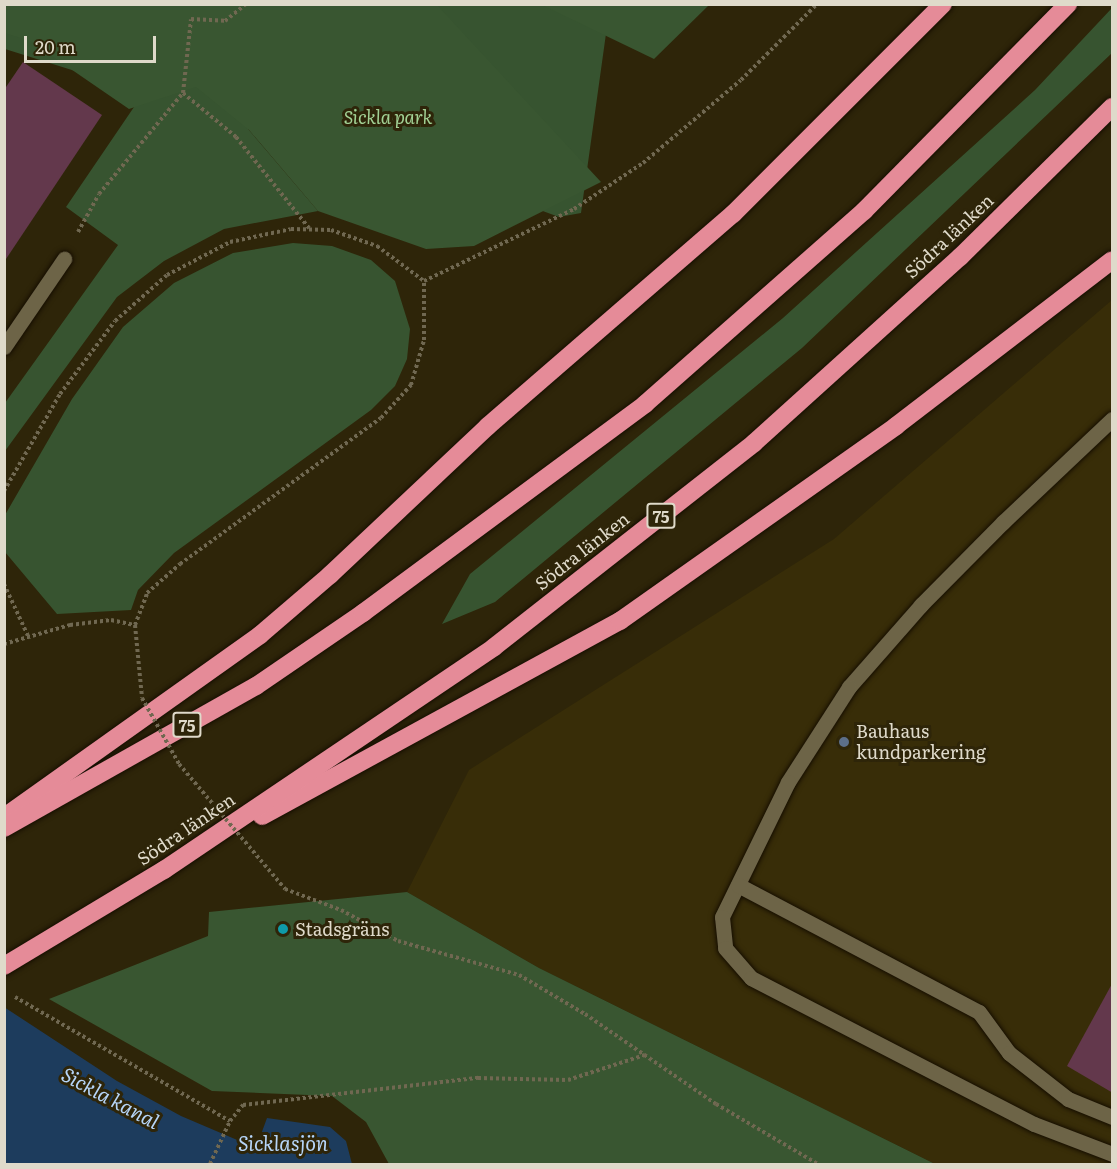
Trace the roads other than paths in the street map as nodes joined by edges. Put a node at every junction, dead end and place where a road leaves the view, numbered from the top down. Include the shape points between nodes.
1 (943, 4) edge
2 (1068, 4) edge
3 (1113, 107) edge
4 (64, 259) road end
5 (1113, 260) edge
6 (4, 347) edge
7 (1113, 419) edge
8 (4, 817) edge
9 (4, 828) edge
10 (164, 870) junction
11 (738, 885) junction
12 (4, 966) edge
13 (1113, 1117) edge
14 (1113, 1154) edge

1 - 8 highway via 734,214 488,426 330,575 260,634
2 - 9 highway, 75 via 864,211 645,404 256,686
3 - 10 highway, Södra länken / 75 via 960,257 754,443 494,647
4 - 6 street
5 - 10 highway via 896,426 620,621
7 - 11 street via 1003,522 849,687 788,782
10 - 12 highway, Södra länken / 75
11 - 13 street via 979,1012 1009,1053 1068,1099
11 - 14 street via 722,917 725,948 752,978 1034,1124

